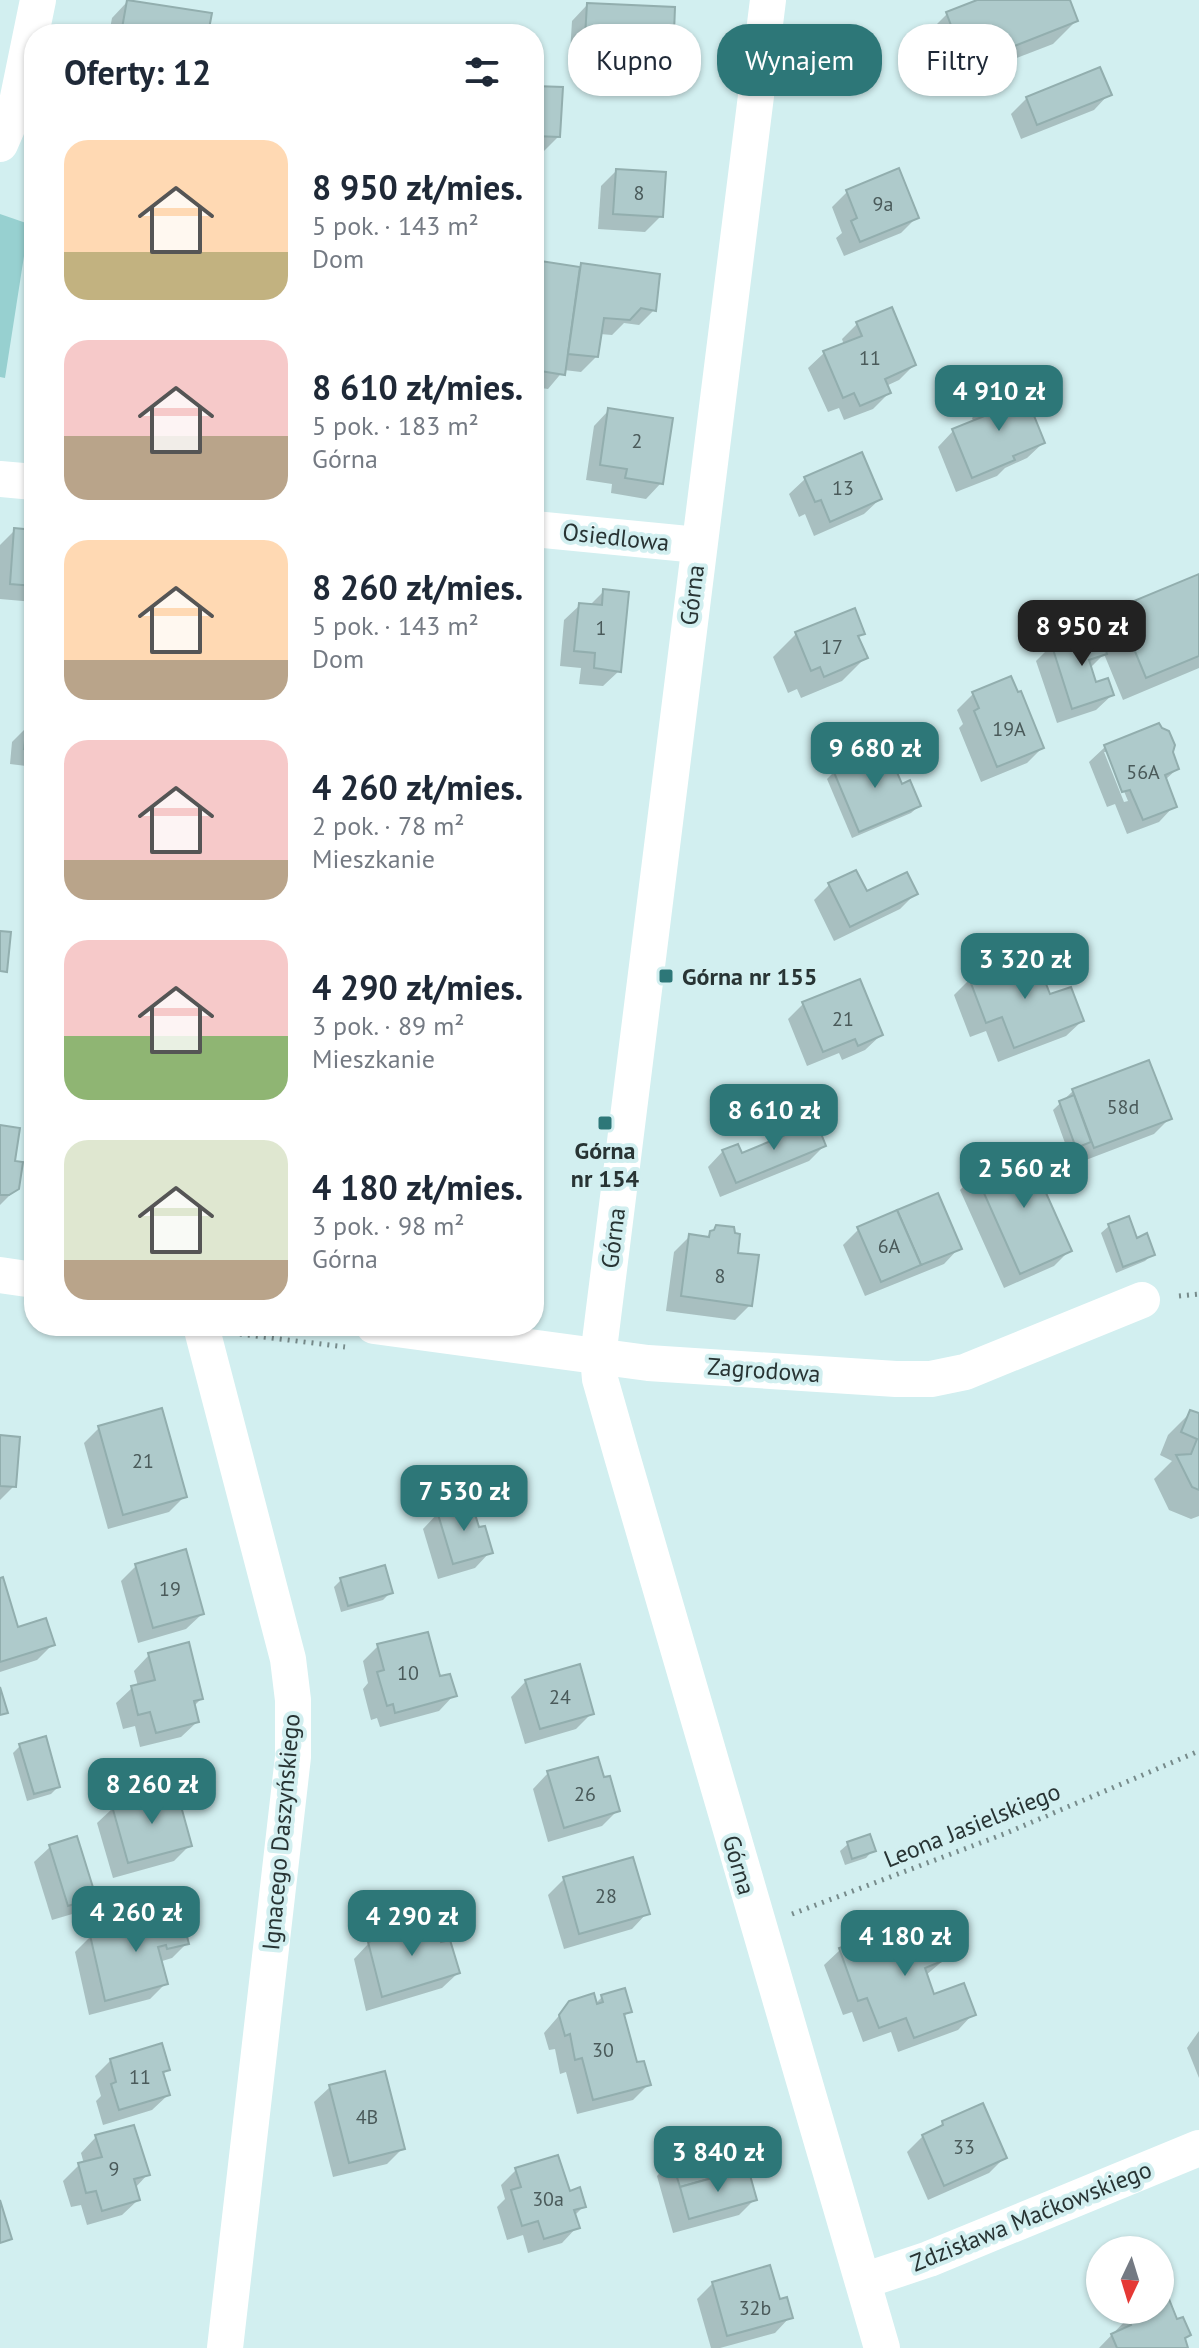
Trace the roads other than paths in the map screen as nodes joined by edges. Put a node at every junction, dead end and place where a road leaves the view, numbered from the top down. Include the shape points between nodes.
1 (38, 0) edge
2 (768, 0) edge
3 (33, 24) edge
4 (24, 68) edge
5 (0, 144) edge
6 (0, 479) edge
7 (24, 481) edge
8 (544, 530) edge
9 (698, 545) junction
10 (0, 1275) edge
11 (24, 1279) edge
12 (1142, 1300) dead end
13 (204, 1336) edge
14 (446, 1336) edge
15 (598, 1357) junction
16 (1199, 2148) edge
17 (863, 2281) junction
18 (225, 2348) edge
19 (882, 2348) edge

1 - 3 street
2 - 9 street, Górna
4 - 5 street via 16,107
6 - 7 street
8 - 9 street, Osiedlowa
9 - 15 street, Górna
10 - 11 street
12 - 15 street, Zagrodowa via 965,1372 931,1379
13 - 18 street, Ignacego Daszyńskiego via 288,1659 293,1700 293,1757
14 - 15 street, Zagrodowa
15 - 17 street, Górna via 603,1392
16 - 17 street, Zdzisława Maćkowskiego
17 - 19 street, Górna

